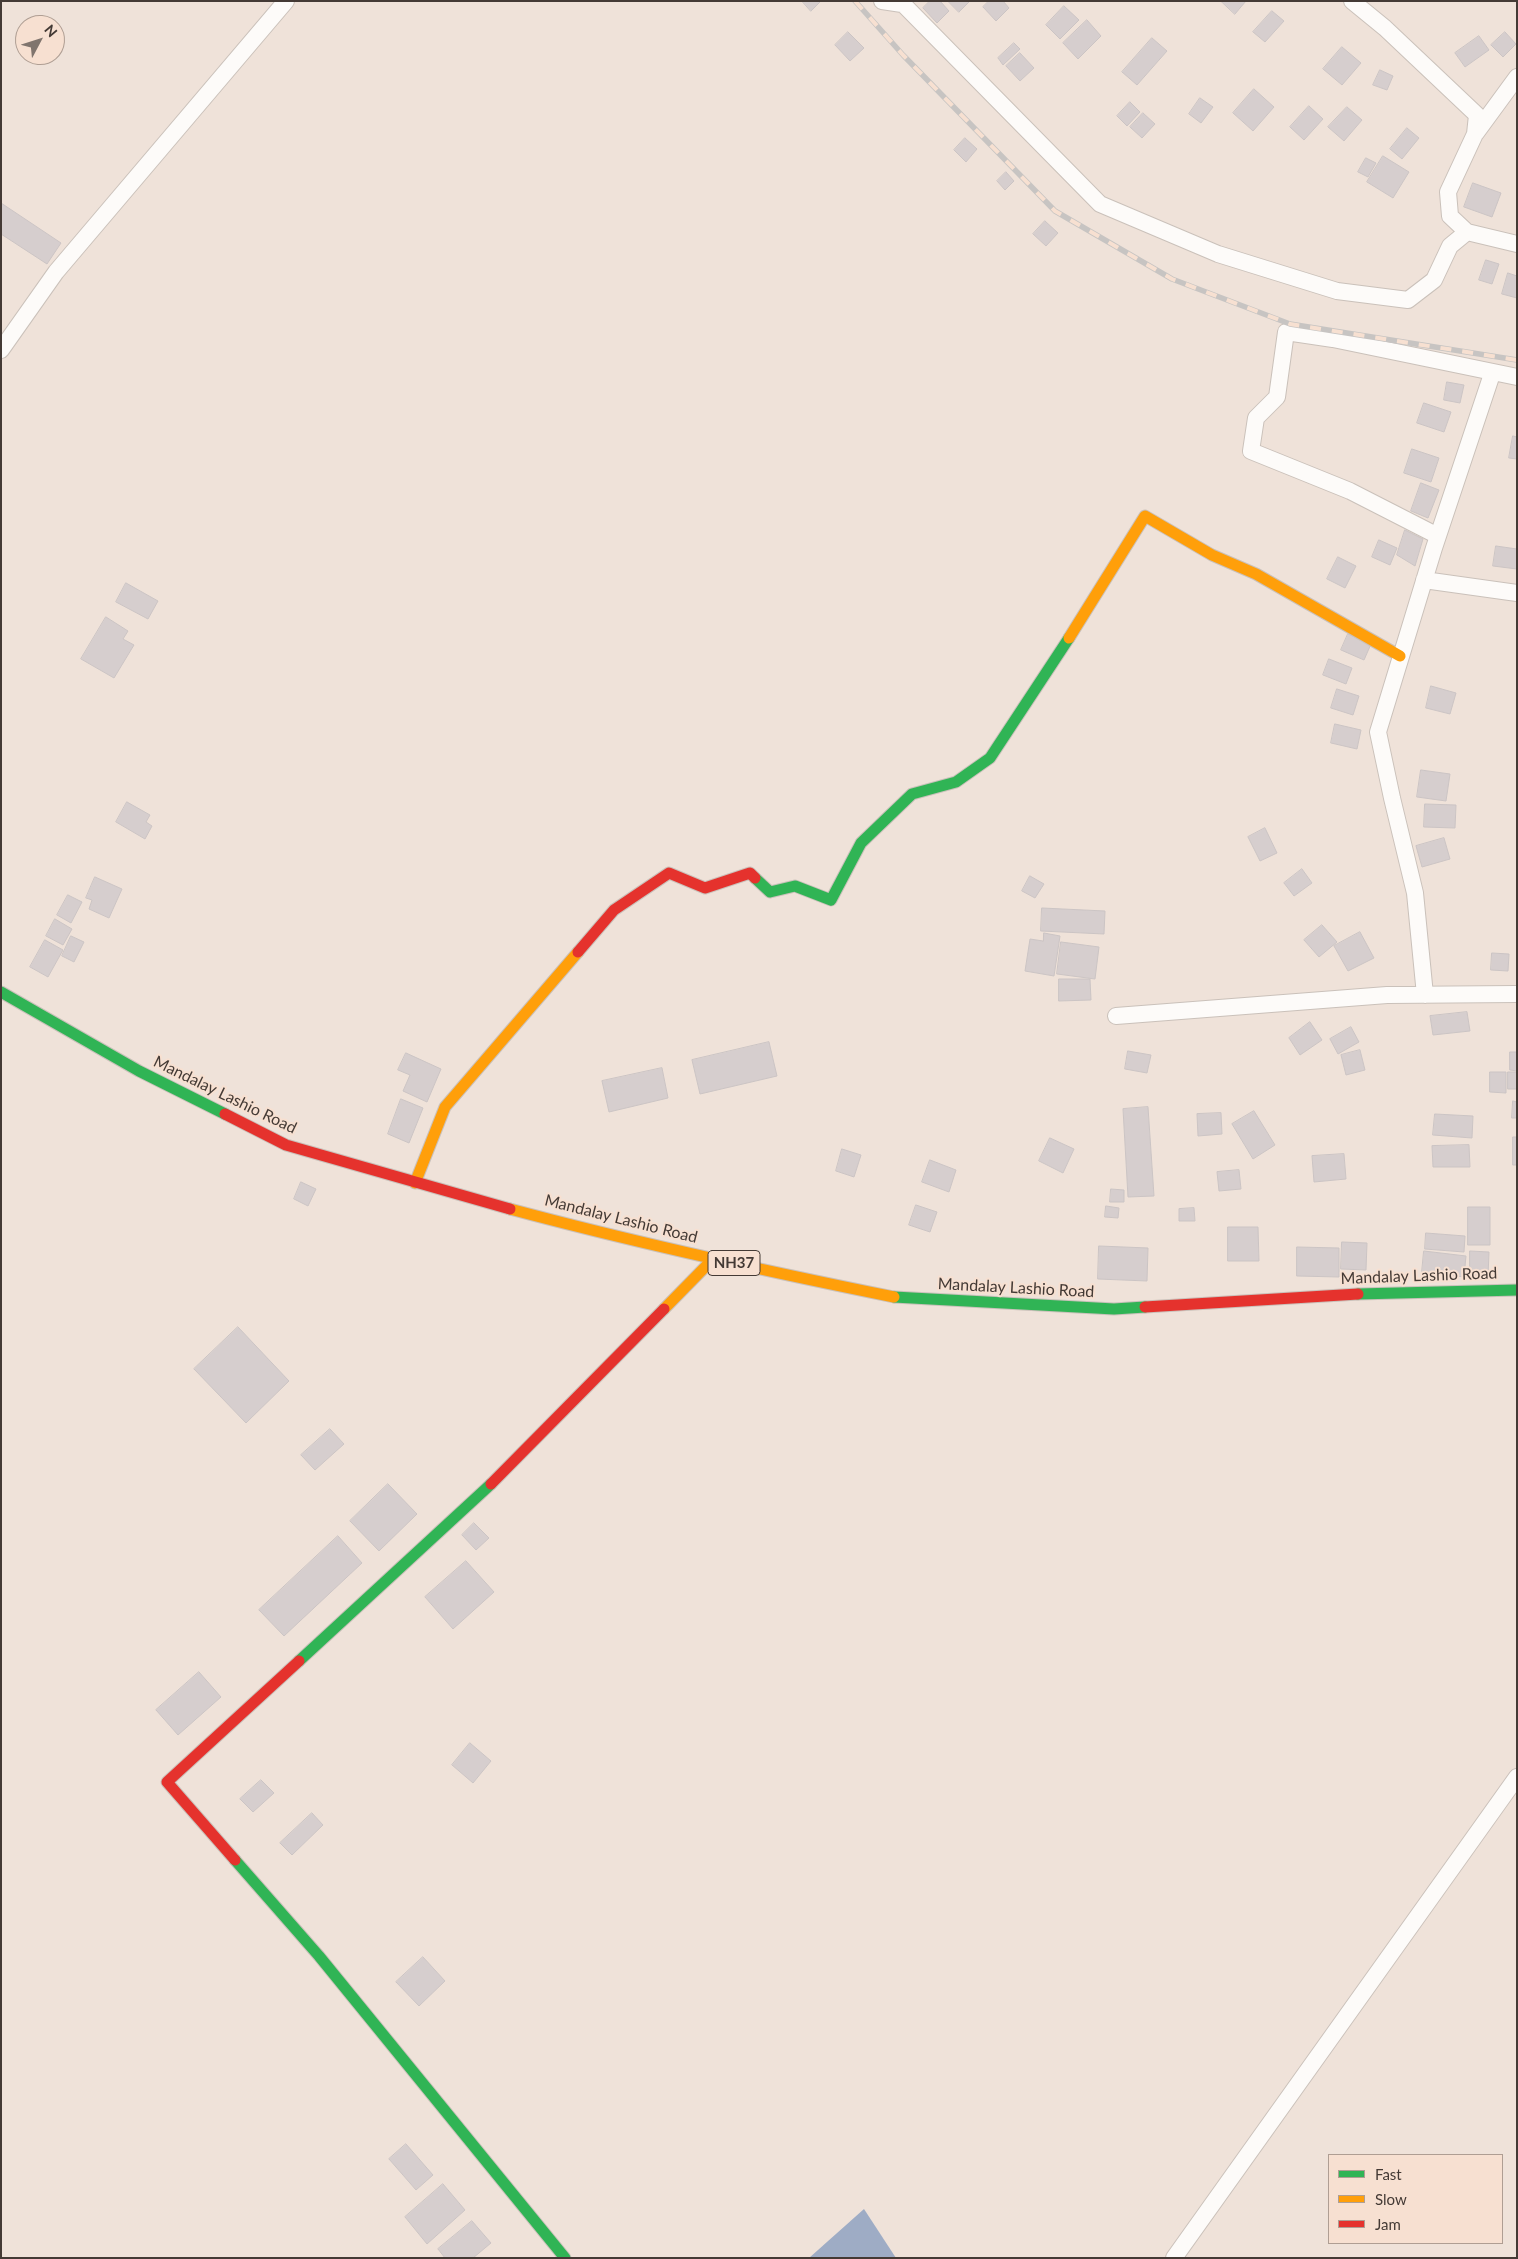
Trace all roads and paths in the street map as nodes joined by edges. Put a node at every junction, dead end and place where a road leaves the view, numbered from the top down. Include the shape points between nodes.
1 (286, 1) edge
2 (882, 1) edge
3 (1352, 1) edge
4 (902, 2) edge
5 (1517, 78) edge
6 (1475, 134) junction
7 (1466, 232) junction
8 (1517, 244) edge
9 (1, 350) edge
10 (1492, 374) junction
11 (1517, 377) edge
12 (1438, 536) junction
13 (1424, 580) junction
14 (1517, 593) edge
15 (1400, 656) junction
16 (1, 992) edge
17 (1517, 994) edge
18 (1425, 995) junction
19 (1116, 1016) dead end
20 (416, 1183) junction
21 (714, 1258) junction
22 (1517, 1290) edge
23 (1517, 1777) edge
24 (565, 2258) edge
25 (1174, 2258) edge

1 - 9 street via 56,272
2 - 4 street
3 - 6 street via 1386,28 1477,115
4 - 7 street via 1100,204 1218,254 1337,291 1408,300 1434,280 1450,246
5 - 6 street
6 - 7 street via 1448,192 1450,216
7 - 8 street
10 - 11 street
10 - 12 street
10 - 12 street via 1333,339 1286,332 1277,397 1256,418 1251,451 1350,491
12 - 13 street
13 - 14 street
13 - 15 street
15 - 18 street via 1378,732 1415,893
15 - 20 main road via 1256,574 1212,555 1145,516 990,758 956,782 912,794 861,843 832,900 795,886 770,892 750,873 705,888 669,873 614,910 445,1107
16 - 20 main road, Mandalay Lashio Road / NH37 via 139,1071 286,1145
17 - 18 street
18 - 19 street via 1387,995
20 - 21 main road, Mandalay Lashio Road / NH37 via 586,1229
21 - 22 main road, Mandalay Lashio Road / NH37 via 900,1298 1114,1308 1386,1292
21 - 24 main road via 489,1486 167,1782 319,1956
23 - 25 street

